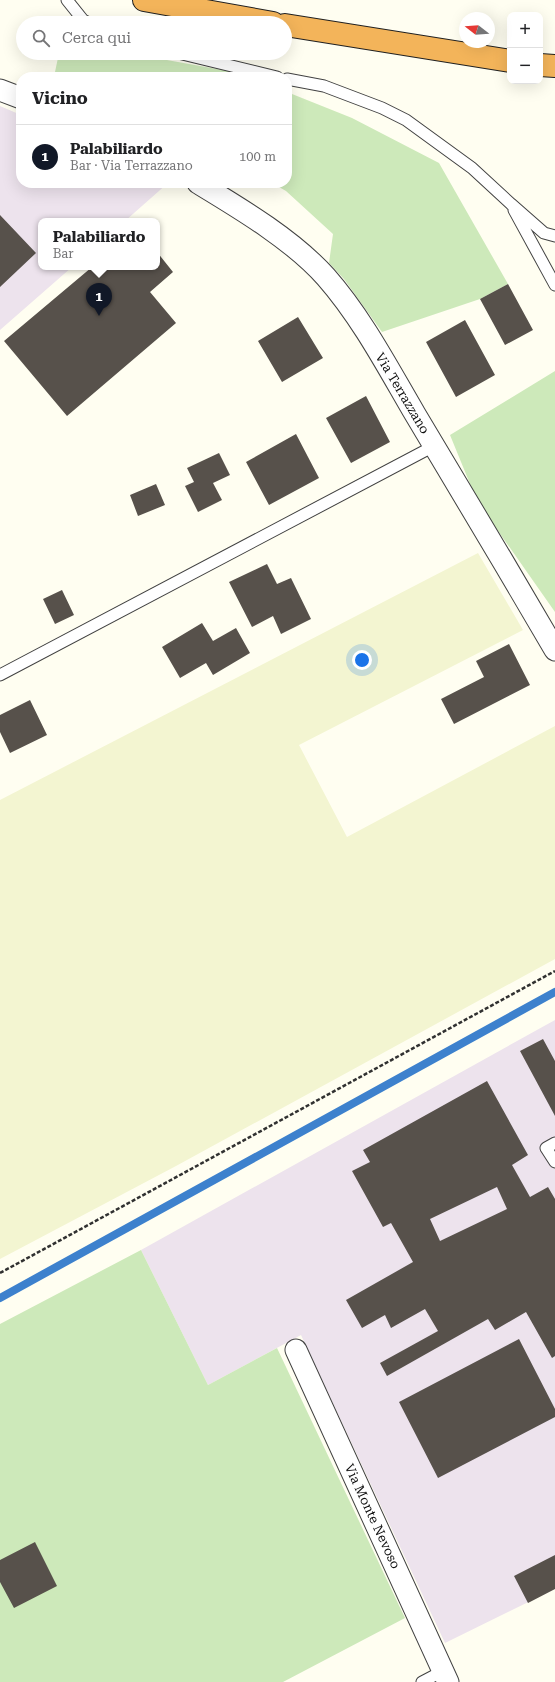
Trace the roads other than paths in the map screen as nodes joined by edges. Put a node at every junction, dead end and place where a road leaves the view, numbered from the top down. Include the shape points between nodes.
1 (67, 0) edge
2 (144, 0) edge
3 (80, 16) edge
4 (234, 16) edge
5 (292, 26) edge
6 (207, 60) edge
7 (507, 61) edge
8 (543, 65) edge
9 (555, 66) edge
10 (256, 72) edge
11 (292, 80) edge
12 (0, 90) edge
13 (16, 96) edge
14 (206, 188) edge
15 (510, 204) junction
16 (555, 236) edge
17 (555, 285) edge
18 (434, 446) junction
19 (555, 650) edge
20 (0, 675) edge
21 (555, 1143) edge
22 (555, 1162) edge
23 (296, 1350) dead end
24 (445, 1677) edge
25 (422, 1682) edge

1 - 3 lane
2 - 4 highway
5 - 7 highway
6 - 10 lane
8 - 9 highway
11 - 15 lane via 324,86 406,120 472,168
12 - 13 street
14 - 18 street, Via Terrazzano via 292,245 326,277 361,324
15 - 16 lane via 544,233
15 - 17 lane
18 - 19 street, Via Terrazzano
18 - 20 lane
21 - 22 lane via 546,1148
23 - 24 street, Via Monte Nevoso via 424,1626
24 - 25 lane

